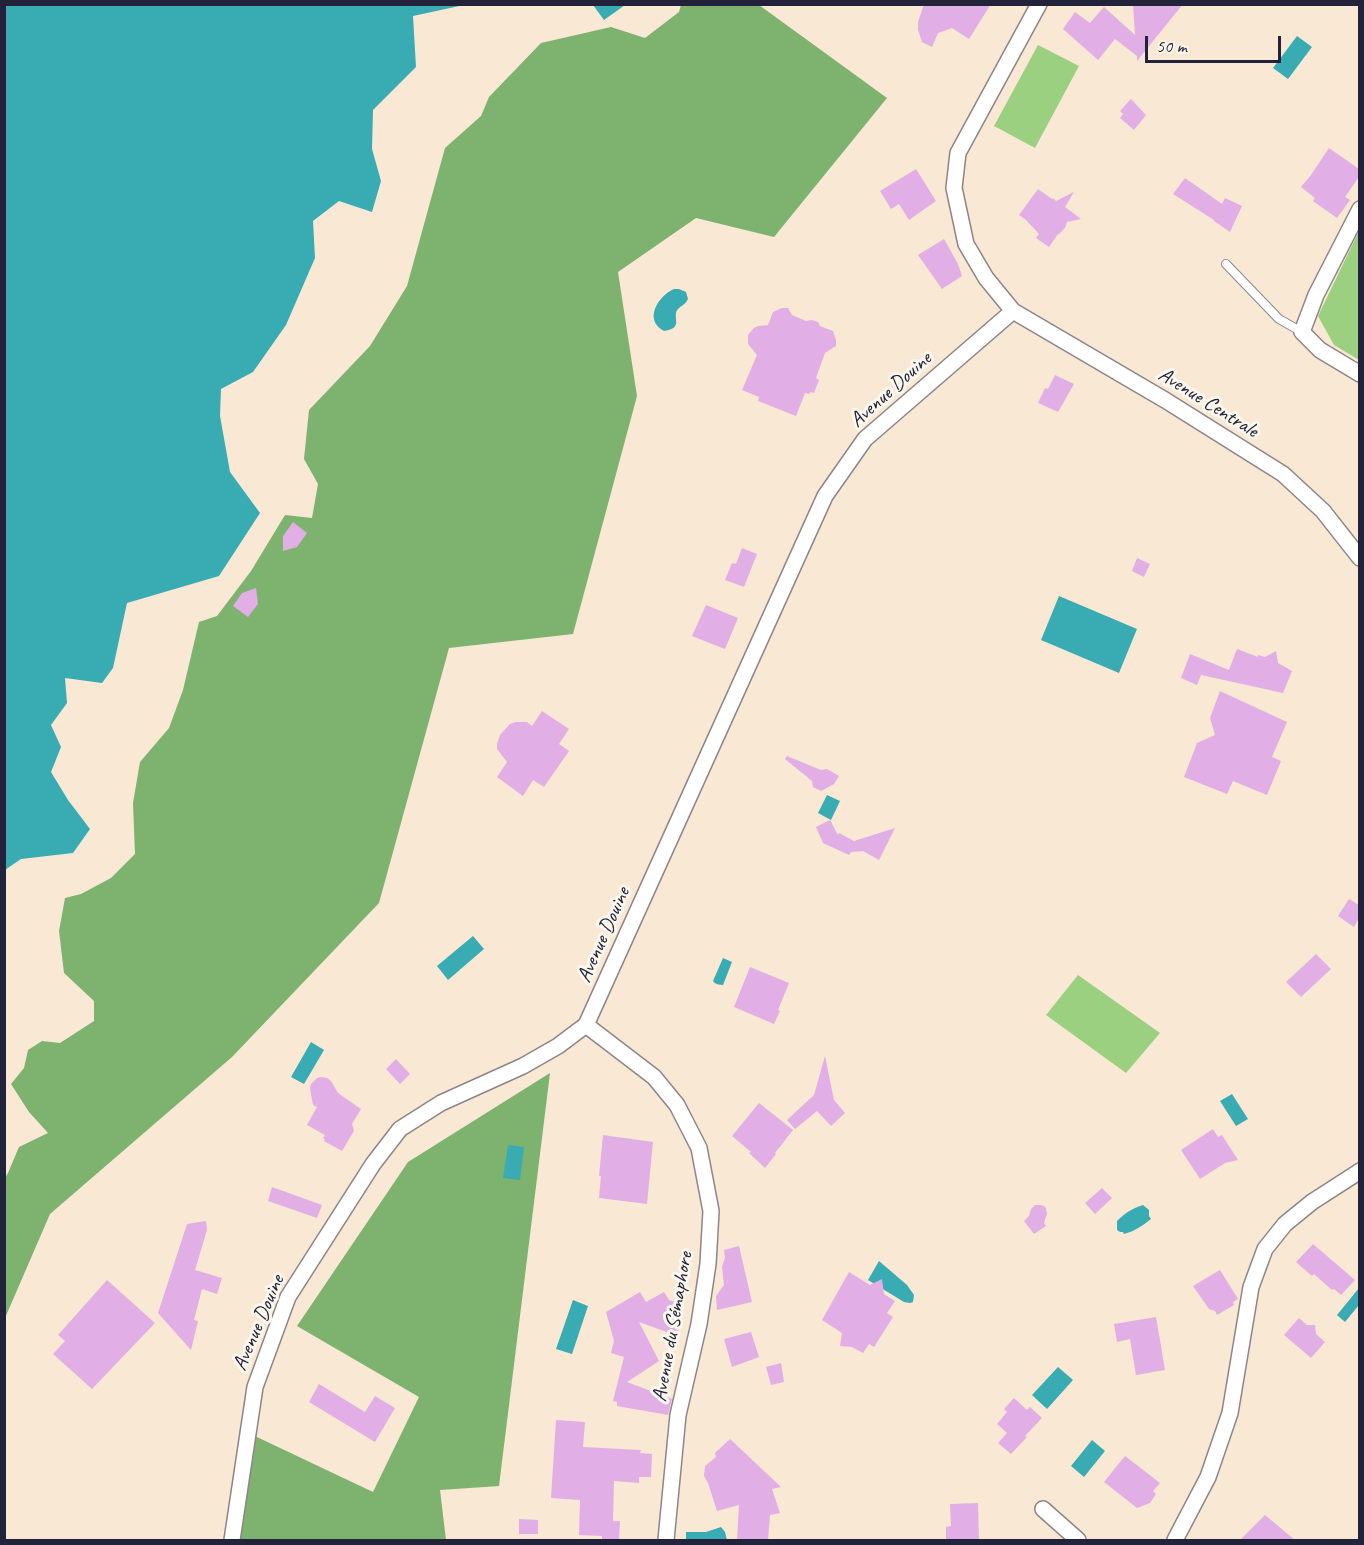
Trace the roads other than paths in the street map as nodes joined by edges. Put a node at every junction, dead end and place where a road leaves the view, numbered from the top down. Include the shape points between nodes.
1 (1039, 4) edge
2 (1359, 209) edge
3 (1226, 264) dead end
4 (1013, 311) junction
5 (1302, 332) junction
6 (1359, 374) edge
7 (1359, 558) edge
8 (586, 1025) junction
9 (1359, 1171) edge
10 (1043, 1509) dead end
11 (232, 1540) edge
12 (666, 1540) edge
13 (1078, 1540) edge
14 (1175, 1540) edge

1 - 4 street via 958,153 954,188 966,244 986,278
2 - 5 street
3 - 5 lane via 1279,320
4 - 7 street, Avenue Centrale via 1283,474 1323,511
4 - 8 street, Avenue Douine via 865,439 825,496
5 - 6 street via 1320,350
8 - 11 street, Avenue Douine via 532,1061 441,1103 400,1129 373,1164 288,1297 255,1387
8 - 12 street, Avenue du Sémaphore via 654,1077 677,1105 699,1148 711,1211 699,1324 678,1415
9 - 14 street via 1285,1224 1265,1249 1251,1287 1230,1413 1208,1477
10 - 13 street

